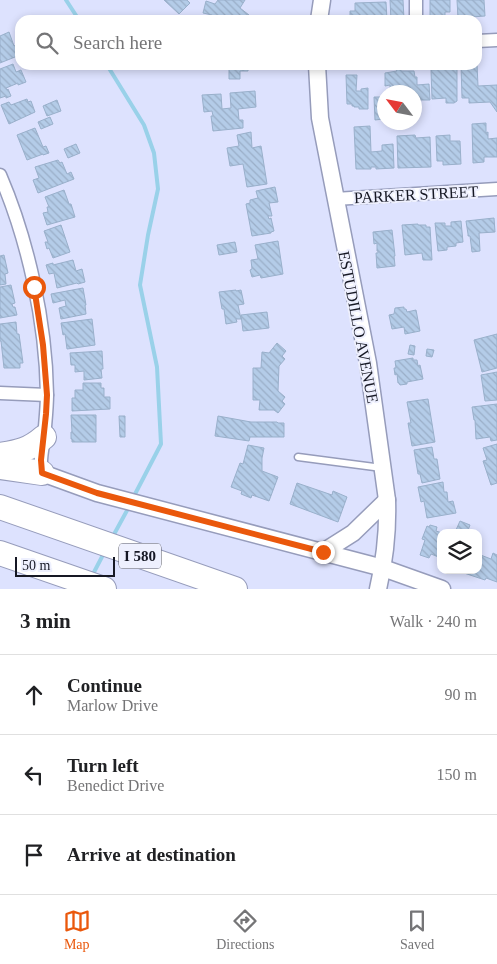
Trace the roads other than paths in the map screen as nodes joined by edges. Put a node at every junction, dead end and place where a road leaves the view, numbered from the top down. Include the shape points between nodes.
1 (322, 0) edge
2 (416, 0) edge
3 (320, 15) edge
4 (416, 15) edge
5 (497, 40) edge
6 (482, 41) edge
7 (317, 70) edge
8 (0, 175) edge
9 (497, 189) edge
10 (335, 199) junction
11 (0, 393) edge
12 (47, 395) junction
13 (44, 437) junction
14 (0, 455) edge
15 (298, 457) dead end
16 (0, 467) edge
17 (383, 468) junction
18 (42, 473) junction
19 (387, 500) junction
20 (0, 507) edge
21 (323, 552) junction
22 (0, 553) edge
23 (383, 568) junction
24 (104, 589) edge
25 (234, 589) edge
26 (378, 589) edge
27 (442, 589) edge

1 - 3 street
2 - 4 street
5 - 6 street
7 - 10 street, ESTUDILLO AVENUE via 320,118
8 - 12 street via 20,228 34,287
9 - 10 street, PARKER STREET
10 - 17 street, ESTUDILLO AVENUE via 368,363
11 - 12 street
12 - 13 street
13 - 14 highway via 29,449
13 - 18 street
15 - 17 lane
16 - 18 highway
17 - 19 street, ESTUDILLO AVENUE
18 - 21 street via 97,493
19 - 21 street via 353,533
19 - 23 street, ESTUDILLO AVENUE
20 - 25 highway, I 580
21 - 23 street
22 - 24 highway
23 - 26 street, ESTUDILLO AVENUE
23 - 27 street

